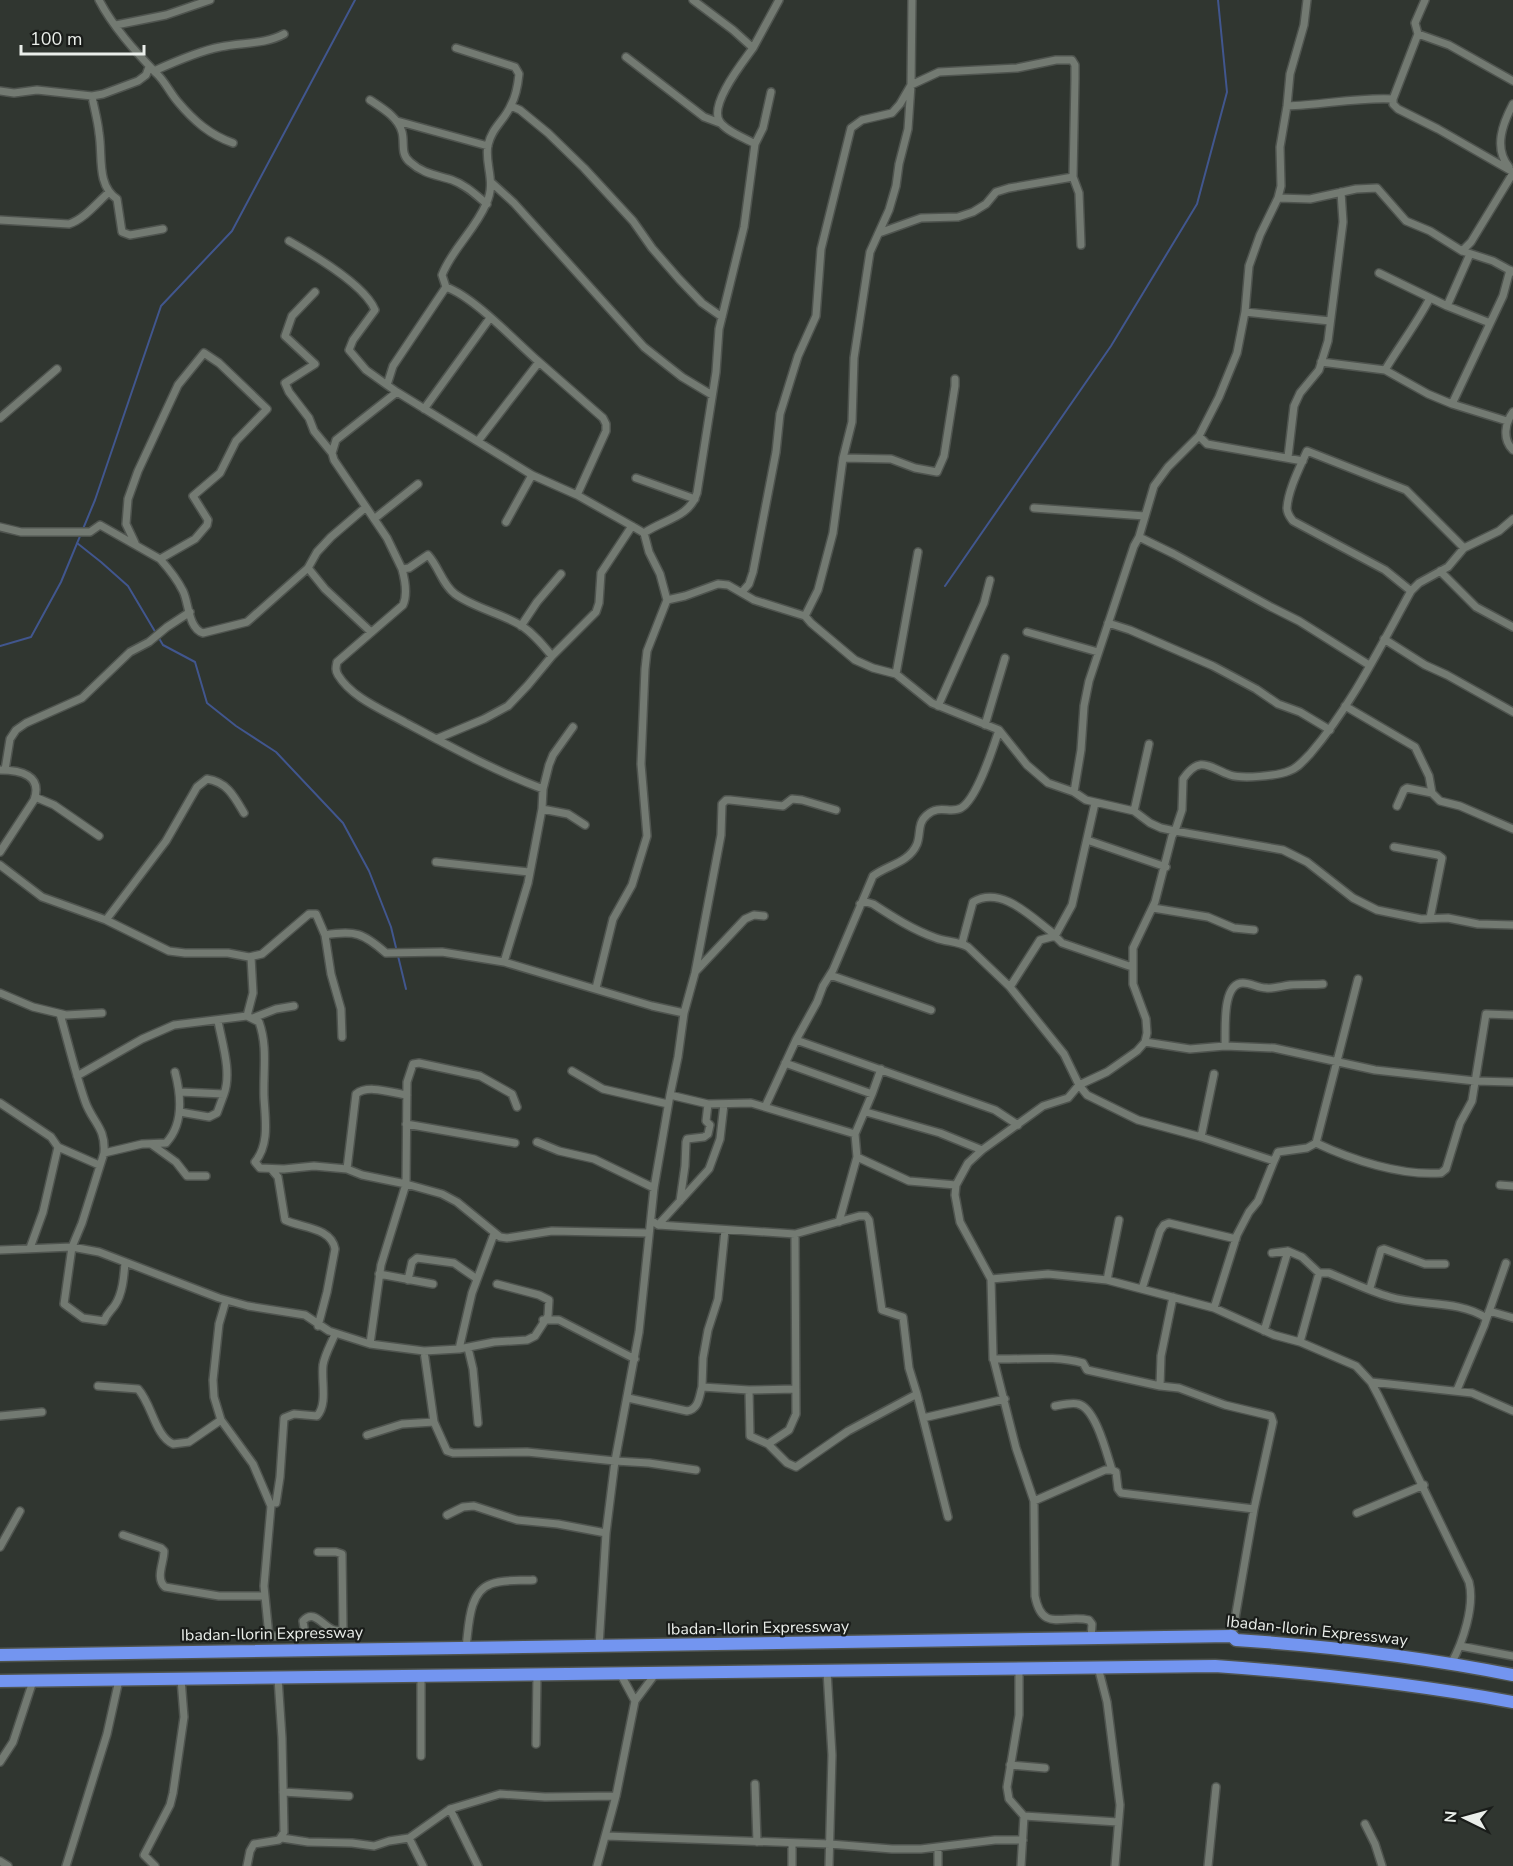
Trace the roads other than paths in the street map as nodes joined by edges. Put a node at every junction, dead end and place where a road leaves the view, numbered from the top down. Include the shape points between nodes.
1 (99, 0) edge
2 (210, 0) edge
3 (693, 0) edge
4 (778, 0) edge
5 (912, 0) edge
6 (1307, 0) edge
7 (1425, 0) edge
8 (116, 25) junction
9 (284, 34) dead end
10 (1418, 34) junction
11 (456, 48) dead end
12 (753, 48) junction
13 (626, 57) dead end
14 (152, 69) junction
15 (1513, 81) edge
16 (911, 86) junction
17 (0, 91) edge
18 (771, 92) dead end
19 (92, 96) junction
20 (1393, 99) junction
21 (370, 100) dead end
22 (1513, 104) edge
23 (511, 106) junction
24 (1287, 106) junction
25 (397, 121) junction
26 (720, 123) junction
27 (233, 143) dead end
28 (755, 144) junction
29 (488, 147) junction
30 (1513, 172) edge
31 (1073, 177) junction
32 (492, 183) junction
33 (1341, 192) junction
34 (108, 193) junction
35 (1278, 198) junction
36 (487, 204) junction
37 (0, 220) edge
38 (163, 229) dead end
39 (879, 233) junction
40 (289, 241) dead end
41 (1081, 245) dead end
42 (1462, 251) junction
43 (1470, 254) junction
44 (1511, 271) edge
45 (1379, 273) dead end
46 (446, 287) junction
47 (315, 292) dead end
48 (1430, 298) junction
49 (1447, 306) junction
50 (1245, 312) junction
51 (722, 317) junction
52 (490, 318) junction
53 (1330, 321) junction
54 (1490, 323) junction
55 (539, 362) junction
56 (1321, 362) junction
57 (57, 369) dead end
58 (1385, 370) junction
59 (955, 380) dead end
60 (387, 385) junction
61 (397, 393) junction
62 (712, 395) junction
63 (1452, 404) junction
64 (424, 409) junction
65 (1513, 412) edge
66 (0, 418) edge
67 (1506, 421) junction
68 (1198, 436) junction
69 (478, 441) junction
70 (1513, 450) edge
71 (332, 453) junction
72 (1288, 457) junction
73 (843, 458) junction
74 (1303, 461) junction
75 (532, 474) junction
76 (636, 478) dead end
77 (418, 484) dead end
78 (577, 495) junction
79 (695, 499) junction
80 (366, 507) junction
81 (1034, 508) dead end
82 (1145, 516) junction
83 (374, 519) junction
84 (1513, 519) edge
85 (506, 522) dead end
86 (632, 526) junction
87 (0, 527) edge
88 (644, 533) junction
89 (1139, 537) junction
90 (135, 543) junction
91 (1464, 548) junction
92 (918, 552) dead end
93 (160, 559) junction
94 (308, 568) junction
95 (402, 569) junction
96 (1440, 571) junction
97 (561, 574) dead end
98 (990, 580) dead end
99 (1411, 591) junction
100 (742, 592) junction
101 (667, 600) junction
102 (190, 612) junction
103 (806, 616) junction
104 (1108, 623) junction
105 (521, 626) junction
106 (1513, 627) edge
107 (371, 632) junction
108 (1027, 632) dead end
109 (1384, 639) junction
110 (1098, 652) junction
111 (552, 656) junction
112 (1005, 658) dead end
113 (1369, 665) junction
114 (896, 674) junction
115 (938, 706) junction
116 (1345, 706) junction
117 (1513, 712) edge
118 (985, 725) junction
119 (573, 727) dead end
120 (999, 730) junction
121 (1330, 730) junction
122 (435, 739) junction
123 (1149, 744) dead end
124 (2, 770) edge
125 (543, 789) junction
126 (1074, 792) junction
127 (1432, 793) junction
128 (35, 797) junction
129 (1095, 803) junction
130 (1397, 806) dead end
131 (542, 809) junction
132 (836, 810) dead end
133 (1134, 811) junction
134 (244, 813) dead end
135 (585, 825) dead end
136 (1513, 829) edge
137 (1175, 831) junction
138 (99, 836) dead end
139 (1086, 840) junction
140 (1394, 847) dead end
141 (0, 852) edge
142 (436, 862) dead end
143 (0, 865) edge
144 (1166, 867) junction
145 (529, 872) junction
146 (860, 904) junction
147 (1153, 908) junction
148 (764, 916) dead end
149 (1430, 918) junction
150 (106, 920) junction
151 (1513, 924) edge
152 (1254, 930) dead end
153 (1055, 935) junction
154 (325, 936) junction
155 (962, 943) junction
156 (251, 957) junction
157 (504, 962) junction
158 (1132, 967) junction
159 (695, 973) junction
160 (830, 975) junction
161 (1358, 979) dead end
162 (1323, 984) dead end
163 (1010, 987) junction
164 (596, 988) junction
165 (0, 993) edge
166 (294, 1006) dead end
167 (931, 1010) dead end
168 (102, 1013) dead end
169 (684, 1013) junction
170 (60, 1014) junction
171 (1513, 1015) edge
172 (250, 1017) junction
173 (218, 1021) junction
174 (342, 1037) dead end
175 (796, 1040) junction
176 (1145, 1042) junction
177 (1225, 1046) junction
178 (1338, 1062) junction
179 (785, 1064) junction
180 (880, 1068) junction
181 (572, 1071) dead end
182 (175, 1072) dead end
183 (1214, 1074) dead end
184 (77, 1076) junction
185 (1475, 1082) junction
186 (1513, 1082) edge
187 (1079, 1085) junction
188 (180, 1092) junction
189 (224, 1094) junction
190 (872, 1094) junction
191 (407, 1095) junction
192 (670, 1095) junction
193 (0, 1103) edge
194 (668, 1104) junction
195 (708, 1104) junction
196 (724, 1104) junction
197 (517, 1107) dead end
198 (765, 1107) junction
199 (180, 1112) junction
200 (866, 1112) junction
201 (406, 1124) junction
202 (1018, 1125) junction
203 (855, 1134) junction
204 (1202, 1137) junction
205 (537, 1142) dead end
206 (515, 1143) dead end
207 (1316, 1143) junction
208 (151, 1144) junction
209 (58, 1147) junction
210 (982, 1150) junction
211 (104, 1153) junction
212 (857, 1156) junction
213 (1274, 1161) junction
214 (99, 1165) junction
215 (271, 1169) junction
216 (347, 1169) junction
217 (206, 1176) dead end
218 (406, 1184) junction
219 (956, 1185) junction
220 (1500, 1185) dead end
221 (1513, 1186) edge
222 (654, 1188) junction
223 (680, 1202) junction
224 (651, 1220) junction
225 (1119, 1220) dead end
226 (839, 1222) junction
227 (657, 1225) junction
228 (724, 1230) junction
229 (649, 1233) junction
230 (795, 1233) junction
231 (495, 1234) junction
232 (1236, 1239) junction
233 (72, 1247) junction
234 (30, 1248) junction
235 (0, 1251) edge
236 (1288, 1251) junction
237 (1272, 1253) dead end
238 (125, 1262) junction
239 (1506, 1263) dead end
240 (1445, 1264) dead end
241 (1318, 1273) junction
242 (379, 1274) junction
243 (991, 1278) junction
244 (477, 1279) junction
245 (408, 1280) junction
246 (1107, 1280) junction
247 (434, 1284) dead end
248 (497, 1284) dead end
249 (1370, 1288) junction
250 (1142, 1289) junction
251 (1173, 1297) junction
252 (226, 1300) junction
253 (1214, 1308) junction
254 (1487, 1315) junction
255 (1513, 1318) edge
256 (543, 1320) junction
257 (318, 1326) junction
258 (1264, 1331) junction
259 (336, 1334) junction
260 (1300, 1342) junction
261 (370, 1344) junction
262 (468, 1348) junction
263 (459, 1349) junction
264 (424, 1351) junction
265 (635, 1359) junction
266 (993, 1359) junction
267 (1371, 1382) junction
268 (98, 1386) dead end
269 (1160, 1386) junction
270 (702, 1387) junction
271 (796, 1389) junction
272 (750, 1390) junction
273 (1457, 1390) junction
274 (917, 1394) junction
275 (628, 1398) junction
276 (1005, 1399) junction
277 (1055, 1406) dead end
278 (1513, 1411) edge
279 (42, 1412) dead end
280 (0, 1416) edge
281 (923, 1418) junction
282 (221, 1420) junction
283 (434, 1422) junction
284 (478, 1423) dead end
285 (367, 1435) dead end
286 (768, 1444) junction
287 (615, 1461) junction
288 (696, 1470) dead end
289 (1112, 1470) junction
290 (1424, 1485) junction
291 (1034, 1501) junction
292 (276, 1503) dead end
293 (1254, 1509) junction
294 (20, 1511) dead end
295 (1357, 1513) dead end
296 (447, 1515) dead end
297 (948, 1517) dead end
298 (606, 1533) junction
299 (123, 1535) dead end
300 (0, 1546) edge
301 (318, 1552) dead end
302 (533, 1580) dead end
303 (265, 1596) junction
304 (1232, 1636) junction
305 (1091, 1639) junction
306 (598, 1646) junction
307 (1460, 1646) junction
308 (466, 1647) junction
309 (0, 1655) edge
310 (1513, 1656) edge
311 (1451, 1664) junction
312 (1098, 1667) junction
313 (1019, 1668) junction
314 (827, 1671) junction
315 (656, 1672) junction
316 (620, 1673) junction
317 (537, 1674) junction
318 (422, 1675) junction
319 (1513, 1675) edge
320 (278, 1678) junction
321 (181, 1679) junction
322 (119, 1680) junction
323 (0, 1681) edge
324 (33, 1681) junction
325 (635, 1701) junction
326 (1513, 1702) edge
327 (536, 1744) dead end
328 (421, 1755) dead end
329 (0, 1762) edge
330 (1010, 1765) junction
331 (1045, 1768) dead end
332 (755, 1784) dead end
333 (1216, 1787) dead end
334 (283, 1792) junction
335 (350, 1796) dead end
336 (616, 1796) junction
337 (450, 1809) junction
338 (1024, 1816) junction
339 (1118, 1822) junction
340 (1365, 1824) dead end
341 (606, 1836) junction
342 (282, 1838) junction
343 (409, 1838) junction
344 (1023, 1840) junction
345 (757, 1842) junction
346 (792, 1844) junction
347 (830, 1844) junction
348 (938, 1848) junction
349 (0, 1861) edge
350 (8, 1866) edge
351 (66, 1866) edge
352 (155, 1866) edge
353 (248, 1866) edge
354 (423, 1866) edge
355 (478, 1866) edge
356 (597, 1866) edge
357 (792, 1866) edge
358 (829, 1866) edge
359 (938, 1866) edge
360 (1021, 1866) edge
361 (1115, 1866) edge
362 (1208, 1866) edge
363 (1382, 1866) edge

1 - 8 street
2 - 8 street via 166,15
3 - 12 street
4 - 12 street
5 - 16 street
6 - 24 street
7 - 10 street via 1415,23
8 - 14 street
9 - 14 street via 257,43 220,46
10 - 15 street via 1449,45
10 - 20 street
11 - 23 street via 514,67 519,74
12 - 26 street via 726,86 717,116
13 - 26 street via 684,104
14 - 19 street via 138,81
14 - 27 street via 199,124
16 - 31 street via 939,72 1017,68 1072,60
16 - 39 street via 908,129 896,186
16 - 100 street via 892,113 862,120 851,128 821,249 816,316 798,356 780,414 753,572
17 - 19 street via 37,90
18 - 28 street
19 - 34 street via 100,136 99,160
20 - 24 street
20 - 30 street via 1398,109
21 - 25 street
22 - 30 street via 1503,124 1501,148
23 - 29 street via 496,125
23 - 51 street via 548,133 584,168 679,279
24 - 35 street
25 - 29 street
25 - 36 street via 408,161 423,172 468,188
26 - 28 street
28 - 51 street via 744,227
29 - 32 street
30 - 42 street
31 - 39 street via 1009,188 996,192 973,212 958,217 921,218
31 - 41 street via 1078,193
32 - 36 street
32 - 62 street via 514,202 644,347
33 - 35 street via 1310,199
33 - 42 street via 1377,188 1406,221
33 - 53 street via 1343,222
34 - 37 street via 80,221 69,224
34 - 38 street via 117,199 125,235
35 - 50 street via 1249,266
36 - 46 street via 446,264 442,275
39 - 73 street via 870,252 860,314 852,422
40 - 60 street via 318,257 373,304 375,310 349,350 366,370
42 - 43 street
43 - 44 street
43 - 49 street
44 - 54 street
45 - 48 street
46 - 52 street via 458,291
46 - 60 street via 393,366
47 - 71 street via 292,316 285,336 315,364 285,382
48 - 49 street
48 - 58 street
49 - 54 street
50 - 53 street
50 - 68 street via 1233,364
51 - 62 street
52 - 55 street
52 - 64 street
53 - 56 street
54 - 63 street
55 - 69 street
55 - 78 street via 606,424
56 - 58 street
56 - 72 street via 1294,406
57 - 66 street
58 - 63 street
59 - 73 street via 944,456 937,472 891,459
60 - 61 street
61 - 64 street
61 - 71 street via 336,440
62 - 79 street
63 - 67 street
64 - 69 street
65 - 67 street
67 - 70 street via 1506,438
68 - 72 street via 1207,444
68 - 82 street via 1159,477
69 - 75 street
71 - 80 street
72 - 74 street
73 - 103 street via 833,533 819,590
74 - 91 street via 1307,451 1406,490
74 - 99 street via 1294,481 1288,516 1384,570
75 - 78 street
75 - 85 street
76 - 79 street
77 - 83 street
78 - 86 street
79 - 88 street via 683,513
80 - 83 street
80 - 94 street via 331,537
81 - 82 street
82 - 89 street
83 - 95 street
84 - 91 street via 1499,531
86 - 88 street
86 - 111 street via 601,573 596,612
87 - 90 street via 21,532 90,532 100,525
88 - 101 street
89 - 104 street
89 - 113 street via 1299,621
90 - 93 street
90 - 93 street via 126,524 128,499 138,471 178,385 204,353 267,409 236,441 220,473 193,496 208,520 207,525 195,539
91 - 96 street
92 - 114 street
93 - 102 street via 174,576
94 - 102 street via 247,622 203,633 194,625
94 - 107 street
95 - 105 street via 429,555 455,594
95 - 107 street via 403,605
96 - 99 street
96 - 106 street via 1476,607
97 - 105 street
98 - 115 street via 984,603
99 - 109 street
100 - 101 street via 718,584
100 - 103 street via 754,600
101 - 164 street via 647,651 645,669 641,755 647,836 632,885 613,919
102 - 124 street via 130,652 82,698 16,730
103 - 114 street via 849,657
104 - 110 street
104 - 121 street via 1225,671
105 - 111 street
107 - 122 street via 337,662 338,675 355,693
108 - 110 street
109 - 113 street
109 - 117 street
110 - 126 street via 1084,706
111 - 122 street via 508,706
112 - 118 street
113 - 116 street
114 - 115 street
115 - 118 street
116 - 121 street
116 - 127 street via 1415,747 1429,776
118 - 120 street
119 - 125 street via 553,755
120 - 126 street via 1038,776
120 - 146 street via 985,771 966,804 959,809 933,810 925,816 917,845 897,864 873,876
121 - 137 street via 1301,764 1280,774 1240,776 1213,766 1197,766 1184,779 1182,810
122 - 125 street
123 - 133 street
124 - 128 street via 30,776 35,782
125 - 131 street
126 - 129 street
127 - 130 street via 1407,788
127 - 136 street via 1440,801
128 - 138 street via 54,805
128 - 141 street
129 - 133 street
129 - 139 street
131 - 135 street via 568,814
131 - 145 street
132 - 159 street via 792,799 783,806 724,802
133 - 137 street via 1150,823
134 - 150 street via 225,785 207,779 202,782 166,841
137 - 144 street
137 - 149 street via 1283,850 1307,862 1365,905 1414,918
139 - 144 street
139 - 153 street via 1072,905
140 - 149 street via 1442,858
142 - 145 street
143 - 150 street via 42,897
144 - 147 street
145 - 157 street
146 - 155 street via 873,904 921,933
146 - 160 street
147 - 152 street
147 - 158 street via 1135,942
148 - 159 street via 745,919
149 - 151 street
150 - 156 street via 169,951
153 - 155 street via 1028,911 994,896 973,902
153 - 158 street via 1062,942
153 - 163 street via 1040,940
154 - 156 street via 318,915 309,914 262,954
154 - 157 street via 346,932 372,940 386,952 442,952
154 - 174 street via 341,1009
155 - 163 street
156 - 172 street
157 - 164 street
158 - 176 street via 1133,984 1146,1019
159 - 169 street
160 - 167 street
160 - 175 street
161 - 178 street
162 - 177 street via 1270,988 1238,984 1227,1002
163 - 187 street via 1064,1054
164 - 169 street
165 - 170 street
166 - 172 street
168 - 170 street
169 - 192 street
170 - 184 street
171 - 185 street via 1486,1014
172 - 173 street
172 - 215 street via 260,1024 265,1049 267,1121 255,1162 260,1168
173 - 184 street via 160,1030
173 - 189 street via 226,1068
175 - 179 street
175 - 180 street
176 - 177 street via 1190,1049
176 - 187 street via 1107,1072
177 - 178 street via 1274,1048
178 - 185 street
178 - 207 street
179 - 190 street
179 - 198 street
180 - 190 street
180 - 202 street via 995,1110
181 - 194 street via 603,1089
182 - 188 street
183 - 204 street
184 - 211 street via 86,1104 104,1134
185 - 186 street
185 - 207 street via 1472,1101 1460,1123 1446,1169 1441,1173 1385,1167
187 - 202 street via 1068,1098 1043,1106
187 - 204 street via 1092,1099 1127,1116
188 - 189 street
188 - 199 street
189 - 199 street via 217,1113 209,1117
190 - 200 street
191 - 197 street via 411,1067 419,1063 480,1076 512,1094
191 - 201 street
191 - 216 street via 367,1089 356,1094
192 - 194 street
192 - 195 street
193 - 209 street via 51,1137
194 - 222 street
195 - 196 street
195 - 223 street via 708,1134 686,1142
196 - 198 street via 742,1102
196 - 223 street via 720,1139 710,1169
198 - 203 street
199 - 208 street via 171,1138 166,1143
200 - 203 street
200 - 210 street via 940,1133
201 - 206 street
201 - 218 street
202 - 210 street
203 - 212 street
204 - 213 street
205 - 222 street via 594,1159
207 - 213 street via 1278,1152
208 - 211 street
208 - 217 street via 176,1162 187,1176
209 - 214 street
209 - 234 street
210 - 219 street via 968,1163
211 - 214 street
212 - 219 street via 909,1181
212 - 226 street
213 - 232 street via 1258,1201
214 - 233 street
215 - 216 street
215 - 257 street via 278,1178 285,1220 324,1233 334,1243
216 - 218 street
218 - 231 street via 457,1202
218 - 242 street
219 - 243 street via 960,1222
220 - 221 street
222 - 224 street
223 - 227 street
224 - 227 street
224 - 229 street
225 - 246 street
226 - 230 street
226 - 274 street via 859,1216 869,1220 882,1310 903,1317
227 - 228 street
228 - 230 street
228 - 270 street via 718,1299 702,1358
229 - 231 street via 558,1231 507,1238
229 - 265 street
230 - 271 street
231 - 244 street
232 - 250 street via 1170,1223 1164,1225
232 - 253 street
233 - 234 street
233 - 238 street
233 - 238 street via 64,1304 83,1318 104,1321 116,1304
234 - 235 street
236 - 237 street
236 - 241 street via 1302,1257
236 - 258 street
238 - 252 street
239 - 254 street
240 - 249 street via 1425,1264 1384,1249
241 - 249 street via 1329,1273
241 - 260 street
242 - 245 street
242 - 261 street
243 - 246 street via 1048,1274
243 - 266 street
244 - 245 street via 454,1263 417,1258 412,1262
244 - 263 street
245 - 247 street
246 - 250 street
248 - 256 street via 540,1294 549,1300 548,1316
249 - 254 street via 1390,1297
250 - 251 street
251 - 253 street
251 - 269 street via 1161,1356
252 - 257 street via 305,1315
252 - 282 street via 219,1324 213,1380
253 - 258 street
254 - 255 street
254 - 273 street
256 - 262 street via 535,1336 527,1340
256 - 265 street via 560,1320
257 - 259 street
258 - 260 street
259 - 261 street
259 - 292 street via 323,1363 321,1412 317,1416 294,1414 284,1418
260 - 267 street via 1356,1366
261 - 264 street
262 - 263 street
262 - 284 street
263 - 264 street
264 - 283 street
265 - 275 street
266 - 269 street via 1068,1359 1083,1363 1086,1370
266 - 276 street
267 - 273 street
267 - 290 street
268 - 282 street via 138,1389 164,1439 173,1444 189,1442
269 - 293 street via 1179,1388 1273,1418
270 - 272 street
270 - 275 street via 697,1405 691,1410
271 - 272 street
271 - 286 street via 794,1420 789,1430
272 - 286 street via 750,1436
273 - 278 street via 1485,1397
274 - 281 street
274 - 286 street via 868,1418 796,1467
275 - 287 street
276 - 281 street
276 - 291 street
277 - 289 street via 1084,1407 1101,1434
279 - 280 street
281 - 297 street
282 - 303 street via 253,1464 271,1506
283 - 285 street via 402,1424
283 - 287 street via 443,1447 453,1453 512,1451
287 - 288 street
287 - 298 street
289 - 291 street
289 - 293 street via 1121,1493
290 - 295 street
290 - 307 street via 1472,1591
291 - 305 street via 1038,1610 1049,1619 1089,1620
293 - 304 street
294 - 300 street
296 - 298 street via 474,1506 518,1520
298 - 306 street
299 - 303 street via 164,1551 160,1578 165,1587 219,1596
301 - 303 street via 342,1554 343,1629 333,1631 310,1616 303,1621 302,1636 269,1636
302 - 308 street via 490,1584 478,1593
304 - 305 highway, Ibadan-Ilorin Expressway
304 - 311 highway, Ibadan-Ilorin Expressway via 1236,1640 1345,1649
305 - 306 highway, Ibadan-Ilorin Expressway
306 - 308 highway, Ibadan-Ilorin Expressway
307 - 310 street
307 - 311 street
308 - 309 highway, Ibadan-Ilorin Expressway
311 - 319 highway, Ibadan-Ilorin Expressway
312 - 313 highway
312 - 326 highway via 1249,1668 1432,1688
312 - 339 street via 1114,1754 1120,1804
313 - 314 highway
313 - 330 street via 1019,1714
314 - 315 highway
314 - 347 street via 832,1755
315 - 316 highway
315 - 325 street
316 - 317 highway
316 - 325 street
317 - 318 highway
317 - 327 street
318 - 320 highway
318 - 328 street
320 - 321 highway
320 - 334 street
321 - 322 highway
321 - 352 street via 184,1718 173,1793 144,1855
322 - 324 highway
322 - 351 street via 107,1734
323 - 324 highway
324 - 329 street via 13,1742
325 - 336 street
330 - 331 street
330 - 338 street via 1007,1793
332 - 345 street
333 - 362 street
334 - 335 street
334 - 342 street
336 - 337 street via 500,1794
336 - 341 street
337 - 343 street
337 - 355 street
338 - 339 street
338 - 344 street
339 - 361 street
340 - 363 street
341 - 345 street
341 - 356 street
342 - 343 street via 369,1847
342 - 353 street via 254,1844
343 - 354 street
344 - 348 street
344 - 360 street
345 - 346 street
346 - 347 street
346 - 357 street
347 - 348 street
347 - 358 street
348 - 359 street
349 - 350 street

